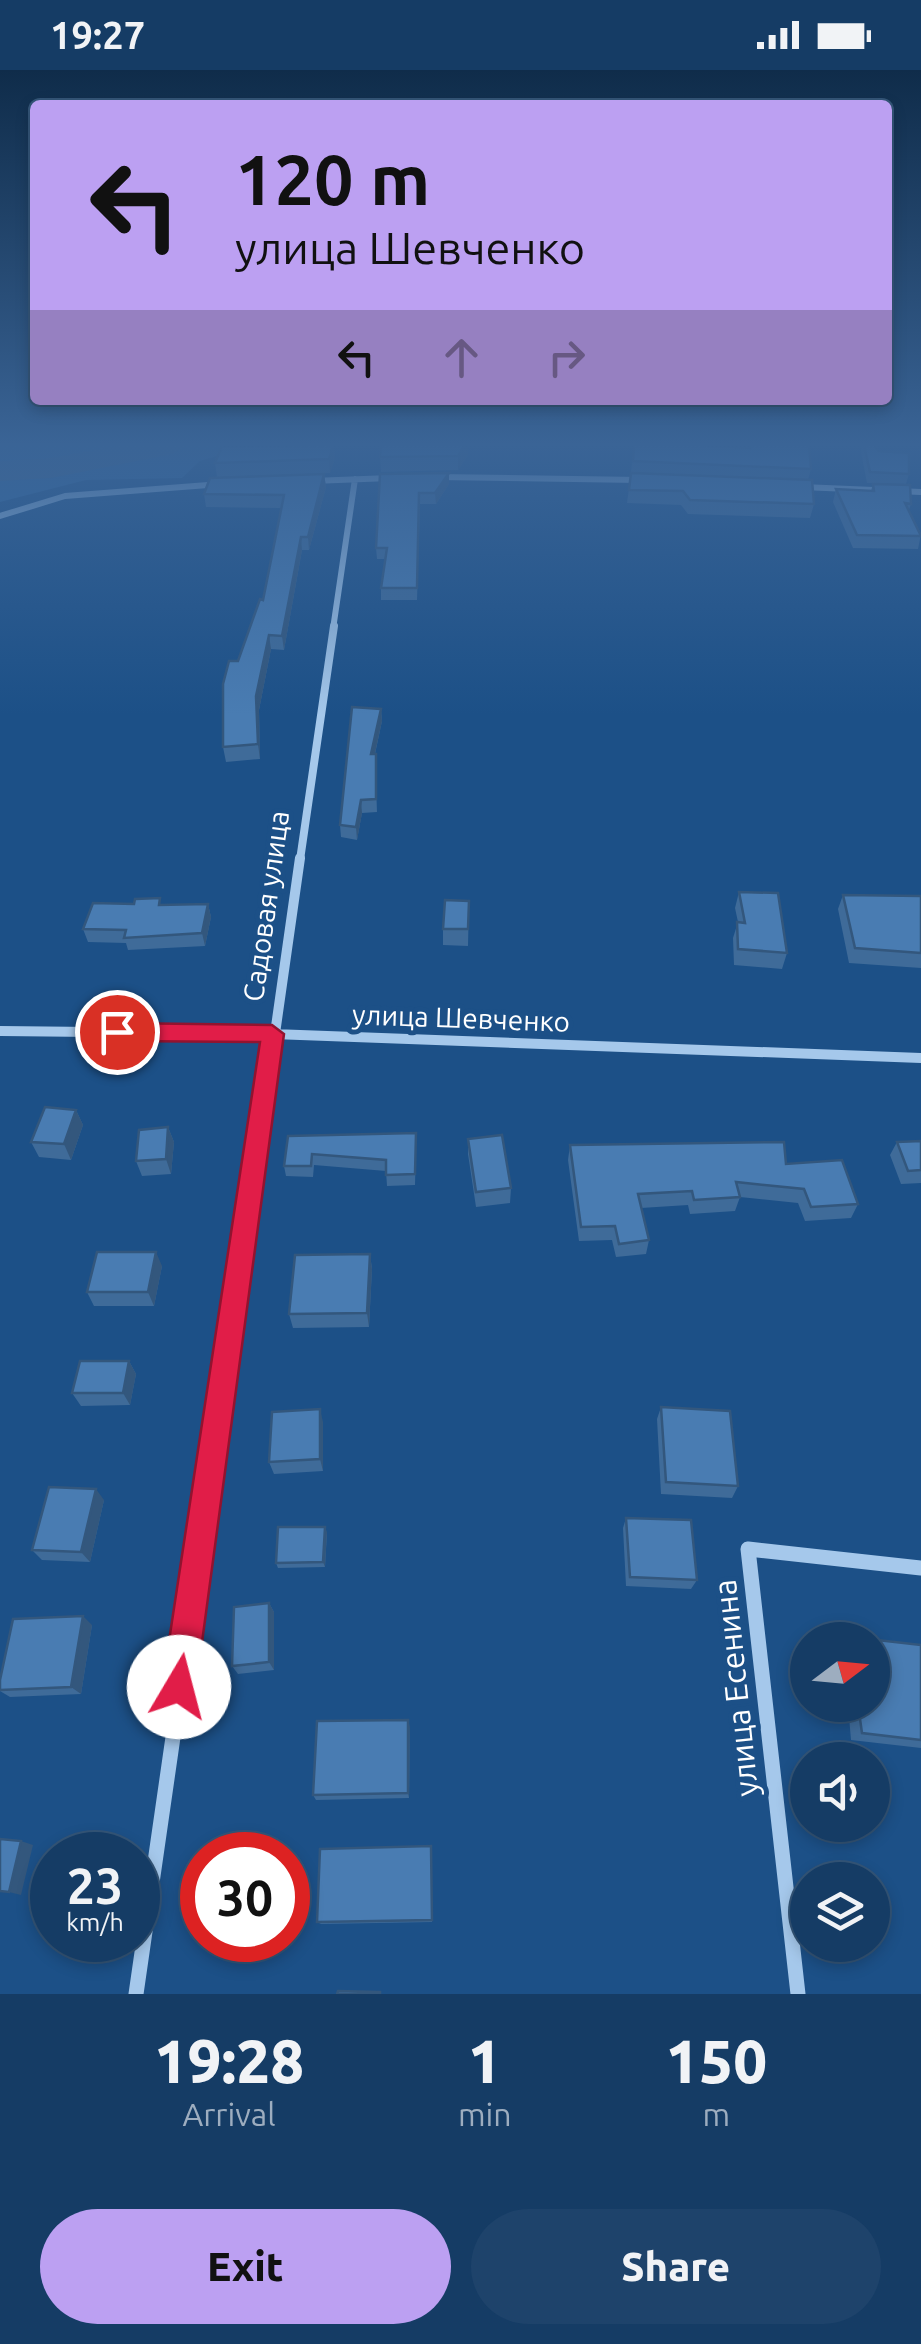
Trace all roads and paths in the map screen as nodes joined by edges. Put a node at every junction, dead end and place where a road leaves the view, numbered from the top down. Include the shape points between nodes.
1 (347, 535) edge
2 (0, 1031) edge
3 (272, 1034) junction
4 (921, 1058) edge
5 (921, 1568) edge
6 (136, 1994) edge
7 (798, 1994) edge

1 - 3 street, Садовая улица
2 - 3 street, улица Шевченко
3 - 4 street, улица Шевченко
3 - 6 street, Садовая улица
5 - 7 street, улица Есенина via 748,1549

